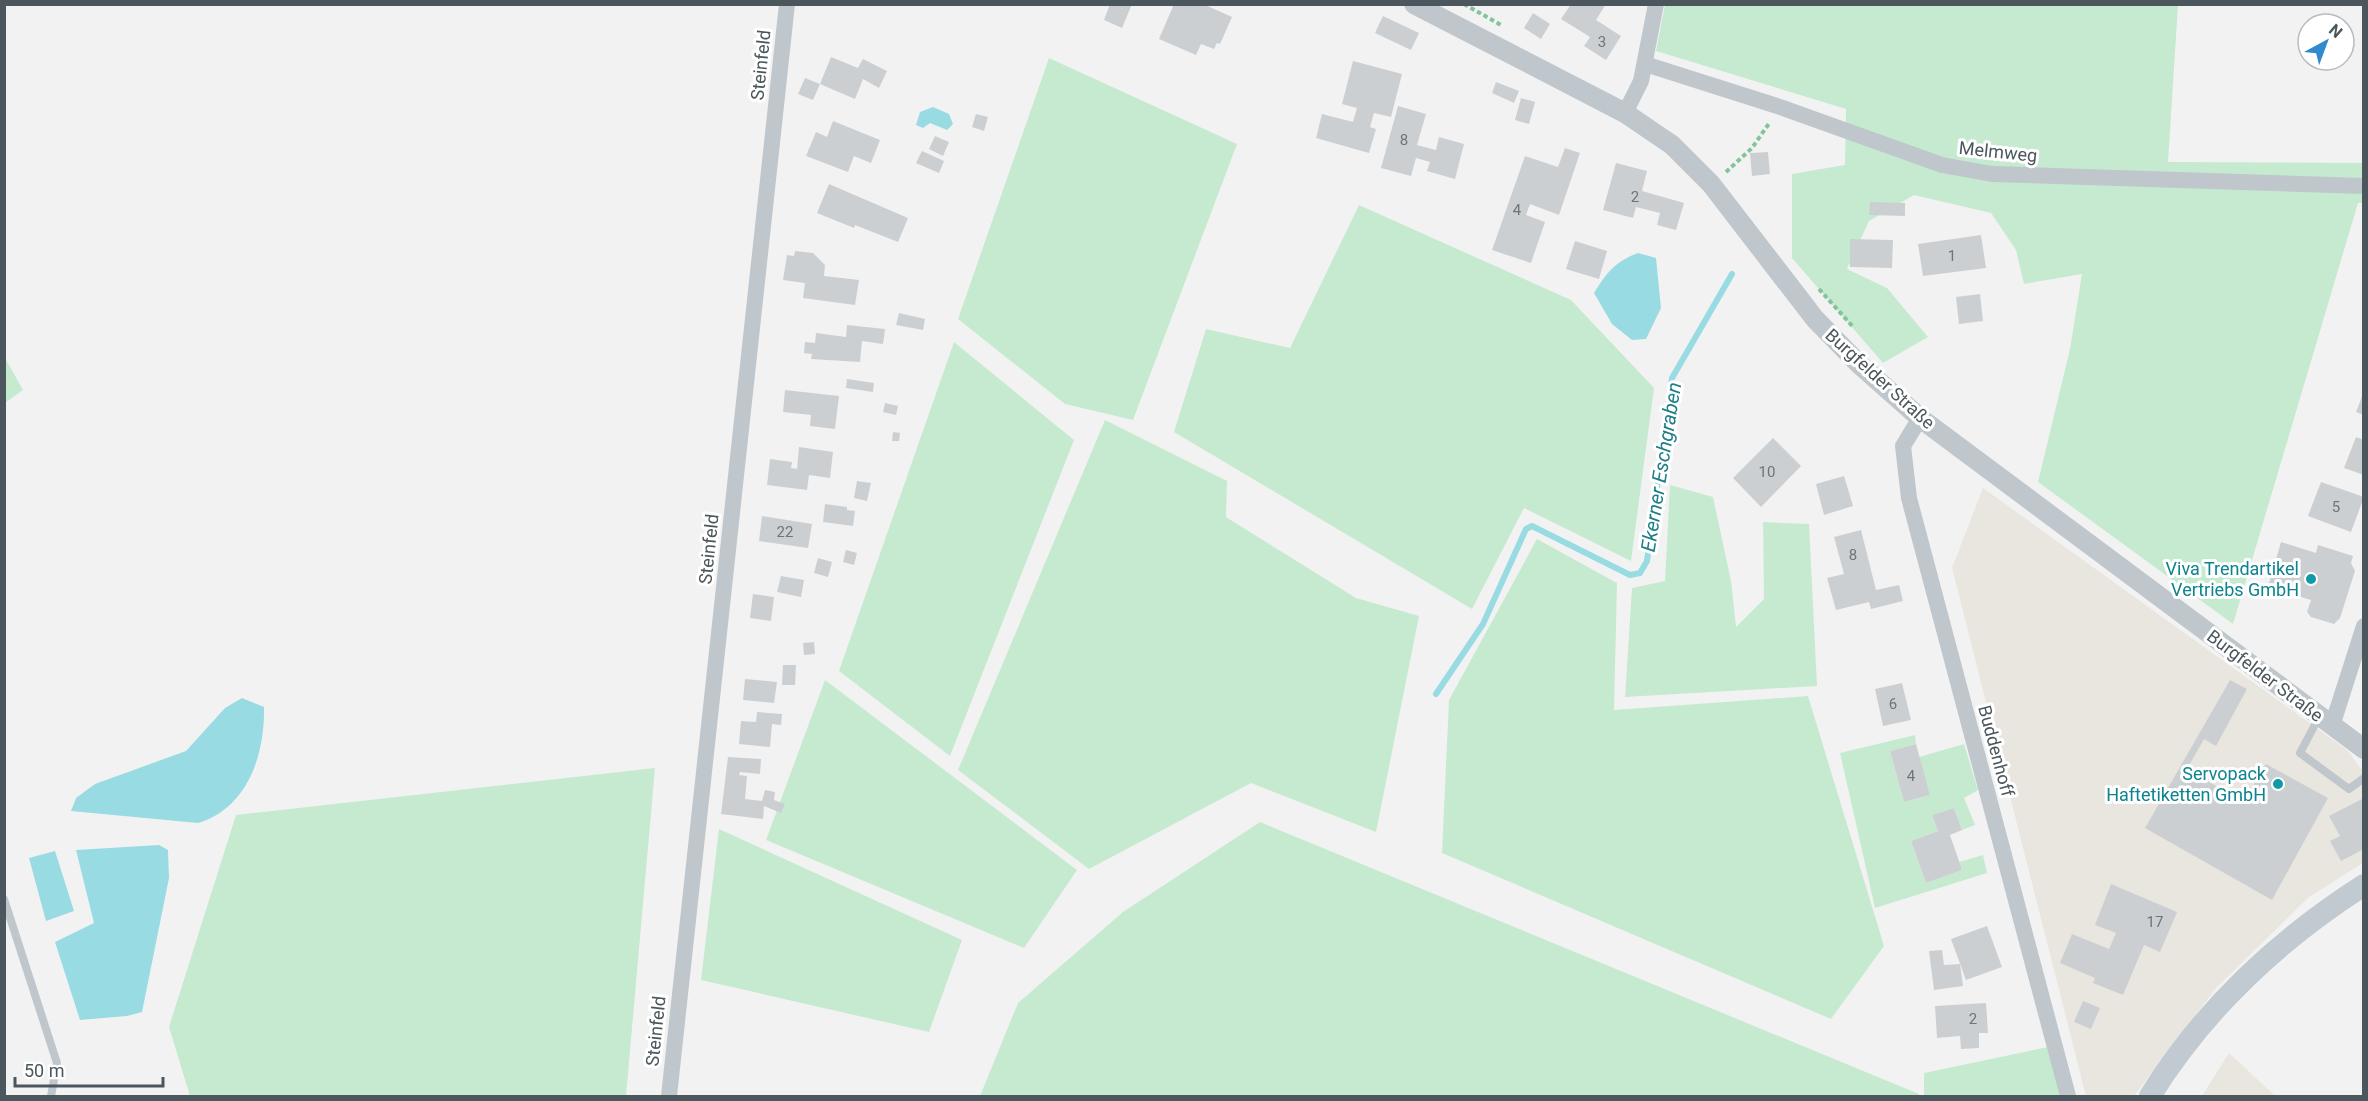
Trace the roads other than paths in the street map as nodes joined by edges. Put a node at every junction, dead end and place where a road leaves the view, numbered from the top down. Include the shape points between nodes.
1 (787, 4) edge
2 (1414, 4) edge
3 (1656, 4) edge
4 (1645, 64) junction
5 (1625, 113) junction
6 (2364, 186) edge
7 (1920, 418) junction
8 (2364, 626) edge
9 (2326, 721) junction
10 (2364, 749) edge
11 (2364, 778) edge
12 (2364, 885) edge
13 (4, 899) edge
14 (51, 1096) edge
15 (669, 1096) edge
16 (2067, 1096) edge
17 (2150, 1096) edge

1 - 15 street, Steinfeld
2 - 5 street, Burgfelder Straße
3 - 4 street
4 - 5 street
4 - 6 street, Melmweg via 1942,165 1992,174
5 - 7 street, Burgfelder Straße via 1692,163 1815,319
7 - 9 street, Burgfelder Straße
7 - 16 street, Buddenhoff via 1903,446 1909,498
8 - 9 street
9 - 10 street, Burgfelder Straße
9 - 11 lane via 2300,753 2349,789
12 - 17 main road via 2284,942 2236,987 2198,1028
13 - 14 lane via 57,1063

